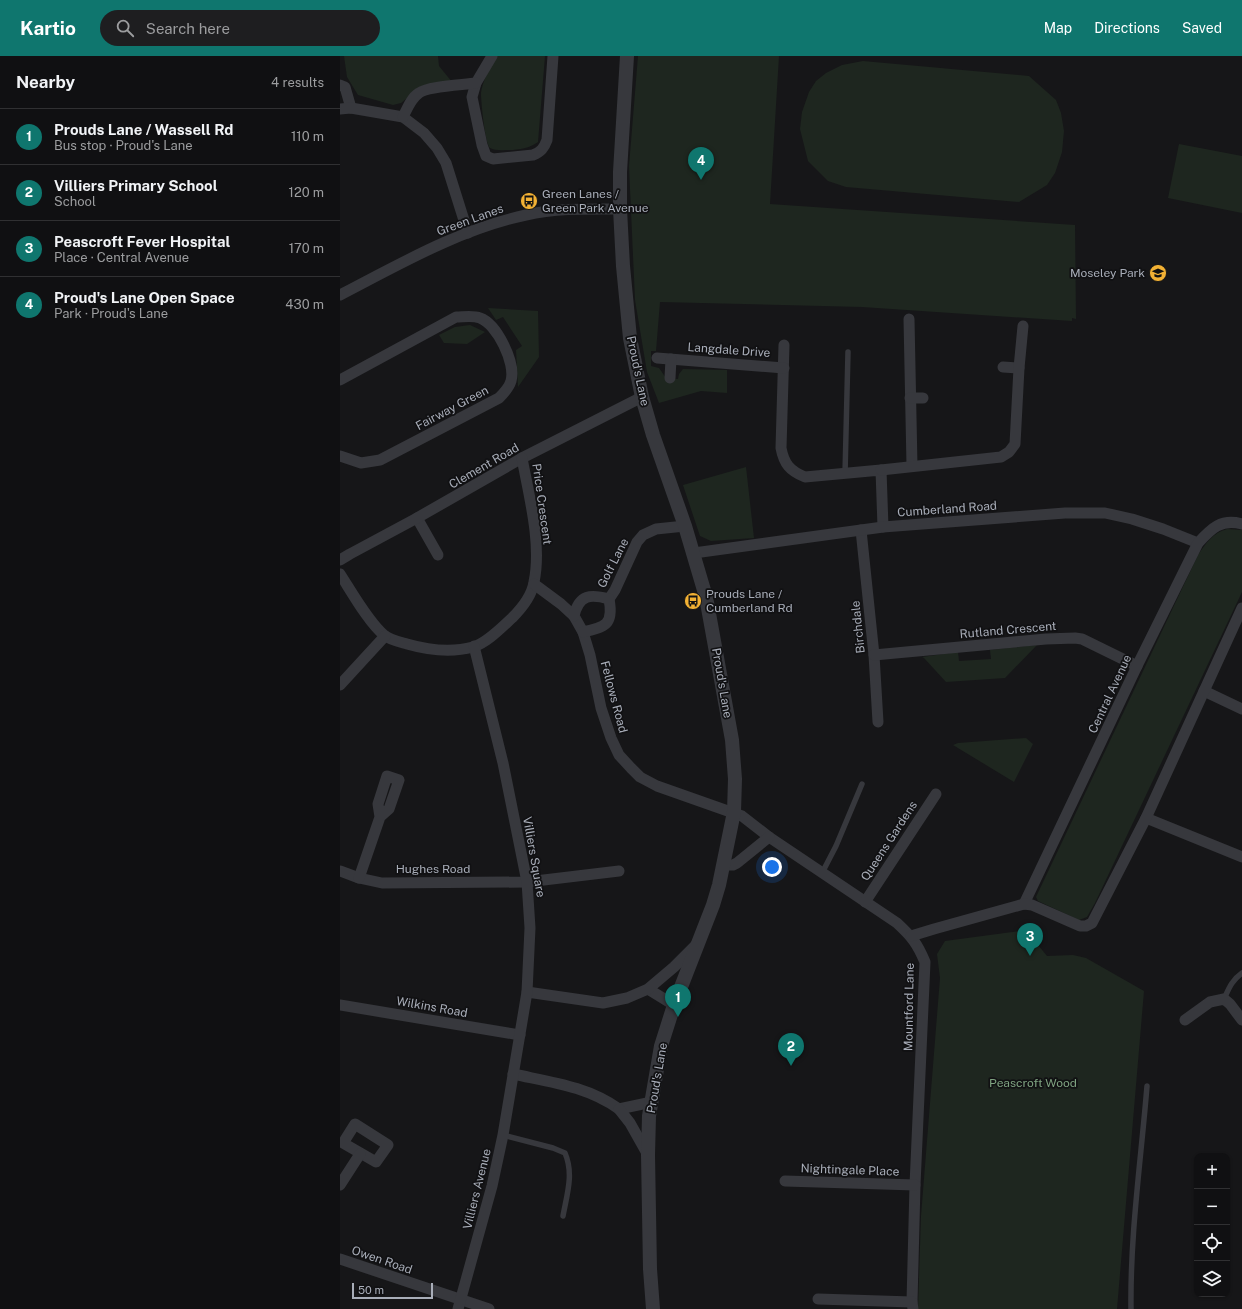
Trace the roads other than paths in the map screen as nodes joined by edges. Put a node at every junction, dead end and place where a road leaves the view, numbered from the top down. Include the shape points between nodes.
1 (492, 56) edge
2 (553, 56) edge
3 (627, 56) edge
4 (476, 83) junction
5 (340, 85) edge
6 (345, 108) edge
7 (403, 117) junction
8 (620, 209) junction
9 (468, 233) junction
10 (340, 295) edge
11 (909, 319) dead end
12 (1023, 326) dead end
13 (784, 345) dead end
14 (848, 352) dead end
15 (657, 358) dead end
16 (671, 359) junction
17 (1003, 367) dead end
18 (784, 368) junction
19 (1019, 368) junction
20 (670, 378) dead end
21 (340, 380) edge
22 (642, 397) junction
23 (910, 398) junction
24 (923, 398) dead end
25 (340, 456) edge
26 (522, 458) junction
27 (912, 466) junction
28 (880, 470) junction
29 (845, 474) junction
30 (417, 518) junction
31 (1242, 524) edge
32 (685, 526) junction
33 (883, 527) junction
34 (861, 530) junction
35 (1198, 543) junction
36 (694, 553) junction
37 (438, 555) dead end
38 (340, 560) edge
39 (340, 574) edge
40 (534, 584) junction
41 (609, 599) junction
42 (1242, 608) edge
43 (574, 616) junction
44 (583, 632) junction
45 (385, 636) junction
46 (474, 646) junction
47 (874, 655) junction
48 (1137, 666) junction
49 (340, 685) edge
50 (1204, 691) junction
51 (1242, 709) edge
52 (878, 722) dead end
53 (862, 784) dead end
54 (936, 794) dead end
55 (734, 812) junction
56 (380, 817) dead end
57 (1146, 818) junction
58 (768, 837) junction
59 (1242, 857) edge
60 (724, 865) junction
61 (340, 871) edge
62 (619, 871) dead end
63 (822, 874) junction
64 (359, 878) junction
65 (527, 882) junction
66 (865, 902) junction
67 (1024, 904) junction
68 (911, 936) junction
69 (698, 943) junction
70 (1242, 973) edge
71 (648, 988) junction
72 (527, 992) junction
73 (1224, 999) junction
74 (340, 1004) edge
75 (674, 1005) junction
76 (1185, 1020) dead end
77 (1242, 1020) edge
78 (520, 1035) junction
79 (513, 1074) junction
80 (1147, 1086) dead end
81 (652, 1102) junction
82 (619, 1109) junction
83 (503, 1135) junction
84 (360, 1154) dead end
85 (648, 1155) junction
86 (785, 1181) dead end
87 (340, 1184) edge
88 (915, 1185) junction
89 (563, 1216) dead end
90 (340, 1259) edge
91 (818, 1299) dead end
92 (460, 1305) edge
93 (912, 1305) edge
94 (489, 1309) edge
95 (653, 1309) edge
96 (1131, 1309) edge

1 - 4 street
2 - 4 street via 547,140 539,153 493,159 486,156 472,96
3 - 8 street, Proud's Lane
4 - 7 street via 420,92 410,102
5 - 6 street via 345,87
6 - 7 street
7 - 9 street via 424,133 446,163
8 - 9 street, Green Lanes via 575,209 527,215
8 - 22 street, Proud's Lane via 630,338
9 - 10 street, Green Lanes
11 - 23 street
12 - 19 street, Langdale Drive
13 - 18 street, Langdale Drive
14 - 29 lane
15 - 16 street, Langdale Drive
16 - 18 street, Langdale Drive
16 - 20 street, Langdale Drive
17 - 19 street
18 - 29 street, Langdale Drive via 781,448 788,467 805,476
19 - 27 street, Langdale Drive via 1015,444 1008,452 1001,457
21 - 25 street, Fairway Green via 456,317 467,316 480,318 490,324 504,345 512,369 507,389 499,398 380,460 361,463
22 - 26 street, Clement Road
22 - 32 street, Proud's Lane
23 - 24 street
23 - 27 street
26 - 30 street, Clement Road
26 - 40 street, Price Crescent via 536,538
27 - 28 street, Langdale Drive
28 - 29 street, Langdale Drive
28 - 33 street
30 - 37 street
30 - 38 street, Clement Road
31 - 35 street, Central Avenue via 1232,521 1221,524 1209,531
32 - 36 street, Proud's Lane
32 - 41 street, Golf Lane via 656,529 643,535 637,542
33 - 34 street, Cumberland Road
33 - 35 street, Cumberland Road via 1065,513 1105,513 1132,519
34 - 36 street, Cumberland Road
34 - 47 street, Birchdale
35 - 48 street, Central Avenue
36 - 55 street, Proud's Lane via 706,598 732,740
39 - 45 street
40 - 43 street, Fellows Road
40 - 46 street, Price Crescent via 518,612 499,630
41 - 43 street, Golf Lane via 599,596 584,598 578,604
41 - 44 street, Golf Lane via 611,608 608,621 598,629
42 - 50 street
43 - 44 street, Fellows Road
44 - 55 street, Fellows Road via 601,708 619,755 640,777 657,786
45 - 46 street, Price Crescent via 420,648 437,650
45 - 49 street
46 - 65 street, Villiers Square via 503,763
47 - 48 street, Rutland Crescent via 1046,638 1075,638
47 - 52 street, Birchdale
48 - 67 street, Central Avenue
50 - 51 street
50 - 57 street
53 - 63 lane
54 - 66 street, Queens Gardens
55 - 58 street, Fellows Road
55 - 60 street, Proud's Lane
56 - 64 street
57 - 59 street
57 - 67 street via 1092,923 1080,926
58 - 60 street via 738,863
58 - 63 street, Mountford Lane
60 - 69 street, Proud's Lane via 713,905
61 - 64 street, Hughes Road
62 - 65 street, Hughes Road
63 - 66 street, Mountford Lane
64 - 65 street, Hughes Road via 382,883
65 - 72 street, Villiers Square via 530,928
66 - 68 street, Mountford Lane via 897,923
67 - 68 street
68 - 88 street, Mountford Lane via 925,962
69 - 71 street
69 - 75 street, Proud's Lane
70 - 73 lane via 1235,978
71 - 72 street via 627,998 603,1003
71 - 75 street
72 - 78 street, Villiers Square
73 - 76 street via 1210,1002
73 - 77 street
74 - 78 street, Wilkins Road
75 - 81 street, Proud's Lane via 661,1046
78 - 79 street, Villiers Square
79 - 82 street via 576,1087 606,1100
79 - 83 street, Villiers Avenue
80 - 96 lane via 1135,1206
81 - 82 street
81 - 85 street, Proud's Lane
82 - 85 street
83 - 89 lane via 565,1153 571,1176
83 - 92 street, Villiers Avenue
84 - 87 street
85 - 95 street, Proud's Lane
86 - 88 street, Nightingale Place
88 - 93 street, Mountford Lane
90 - 92 street, Owen Road
91 - 93 street
92 - 94 street, Owen Road

